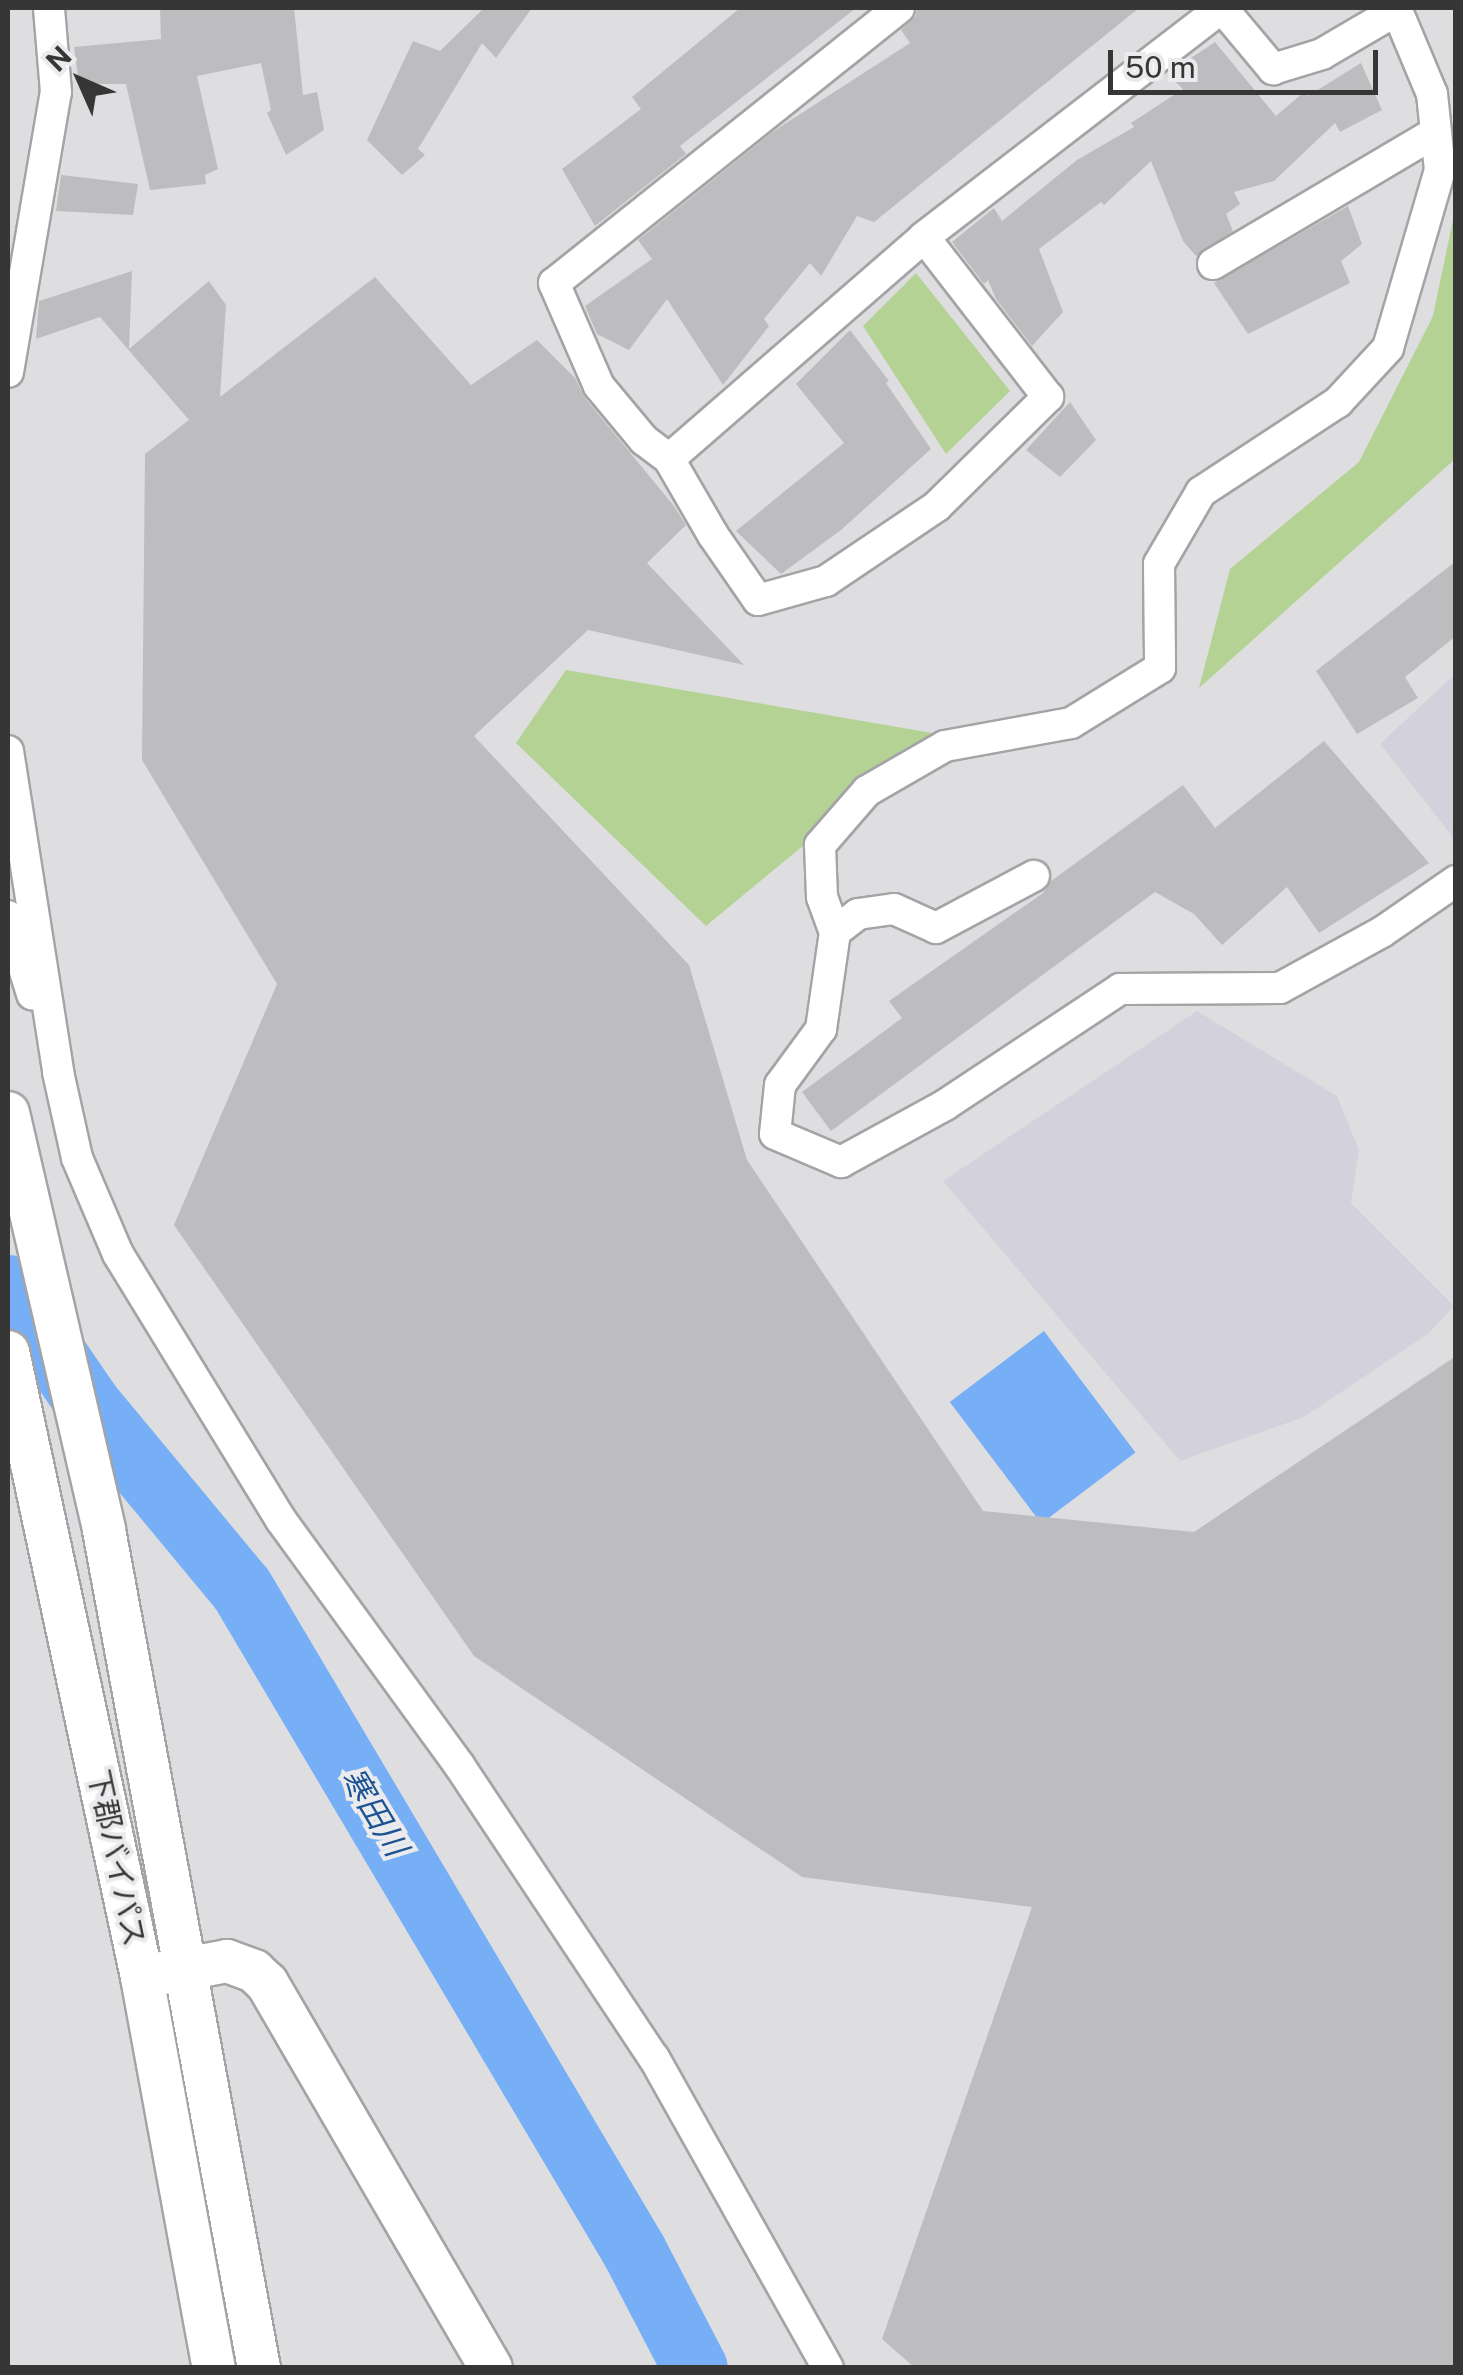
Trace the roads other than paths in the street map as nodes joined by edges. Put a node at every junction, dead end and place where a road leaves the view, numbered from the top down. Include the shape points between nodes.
1 (49, 8) edge
2 (899, 8) edge
3 (1221, 8) edge
4 (1397, 9) edge
5 (1436, 132) junction
6 (924, 238) junction
7 (1213, 264) dead end
8 (8, 372) edge
9 (669, 459) junction
10 (8, 751) edge
11 (1034, 876) dead end
12 (1456, 881) edge
13 (8, 916) edge
14 (835, 932) junction
15 (58, 1072) junction
16 (8, 1113) edge
17 (8, 1352) edge
18 (186, 1969) junction
19 (142, 1977) junction
20 (214, 2368) edge
21 (260, 2368) edge
22 (492, 2368) edge
23 (828, 2368) edge

1 - 8 street via 56,92
2 - 9 street via 554,283 599,386
3 - 4 street via 1273,69 1322,54
3 - 6 street
4 - 5 street via 1432,94
5 - 7 street
5 - 14 street via 1440,170 1388,348 1338,402 1201,492 1159,564 1160,668 1071,723 945,746 867,792 820,845 822,897
6 - 9 street
6 - 9 street via 1048,396 937,506 826,581 758,600
10 - 15 street
11 - 14 street via 936,928 894,908 858,914
12 - 14 street via 1382,932 1280,988 1120,989 945,1105 841,1162 775,1134 780,1085 821,1028
13 - 15 street
15 - 23 street via 78,1158 118,1254 281,1520 459,1765 654,2058
16 - 18 street via 104,1530
17 - 19 street, 下郡バイパス
18 - 19 street
18 - 21 street
18 - 22 street via 240,1964 279,1998
19 - 20 street, 下郡バイパス

